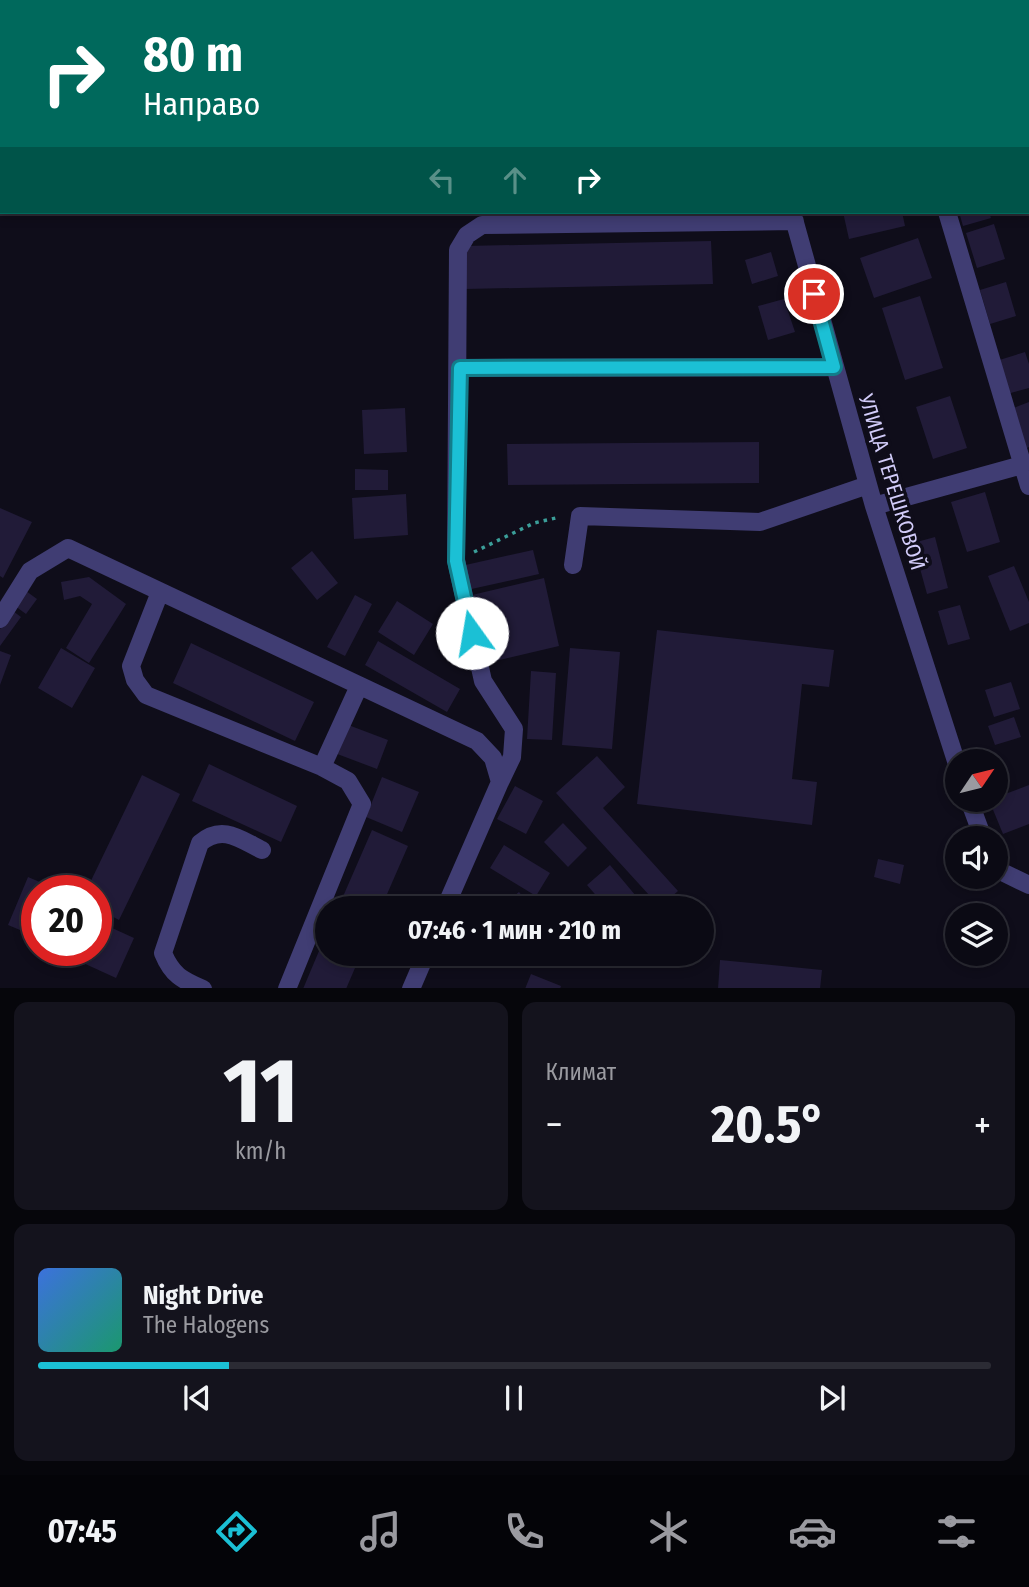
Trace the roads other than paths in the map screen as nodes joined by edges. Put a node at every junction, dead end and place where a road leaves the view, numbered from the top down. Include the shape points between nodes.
1 (948, 214) edge
2 (793, 216) edge
3 (834, 367) junction
4 (460, 368) junction
5 (1022, 465) junction
6 (868, 485) junction
7 (1029, 486) edge
8 (874, 506) junction
9 (573, 565) dead end
10 (160, 592) junction
11 (0, 618) edge
12 (359, 686) junction
13 (952, 749) edge
14 (322, 767) junction
15 (500, 782) junction
16 (262, 850) dead end
17 (1008, 875) edge
18 (1029, 885) edge
19 (450, 896) edge
20 (421, 966) edge
21 (200, 988) edge
22 (287, 988) edge
23 (411, 988) edge

1 - 5 street
2 - 3 street, УЛИЦА ТЕРЕШКОВОЙ
2 - 4 street via 482,225 467,234 458,250
3 - 4 street
3 - 6 street, УЛИЦА ТЕРЕШКОВОЙ
4 - 15 street via 456,561 484,681 514,729 512,757
5 - 7 street
5 - 8 street
6 - 8 street, УЛИЦА ТЕРЕШКОВОЙ
6 - 9 street via 760,522 580,516
8 - 13 street, УЛИЦА ТЕРЕШКОВОЙ
10 - 11 street via 68,548 30,571
10 - 12 street
10 - 14 street via 131,666 146,695
12 - 14 street
12 - 15 street via 477,741 493,758
14 - 22 street via 348,781 362,804
15 - 19 street
16 - 21 street via 225,832 209,835 201,843 163,953 180,980
17 - 18 street
20 - 23 street

